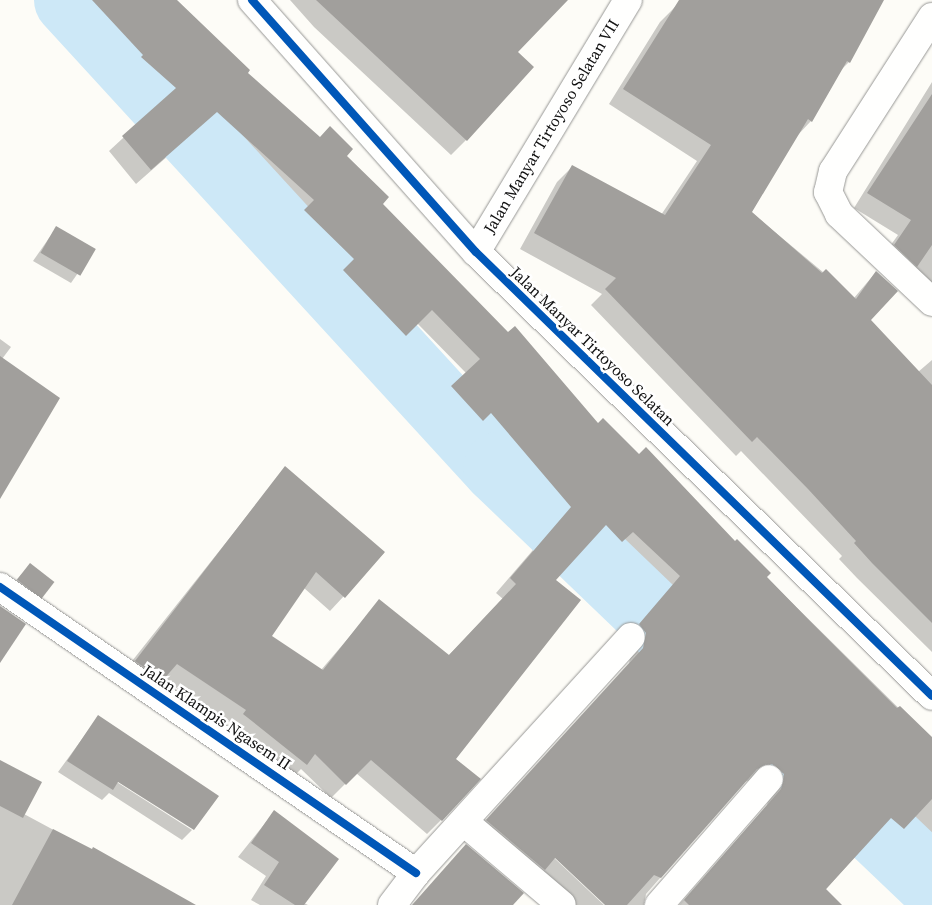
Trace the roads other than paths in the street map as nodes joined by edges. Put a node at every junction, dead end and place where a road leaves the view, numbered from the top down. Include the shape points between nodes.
1 (252, 0) edge
2 (618, 4) edge
3 (932, 16) edge
4 (476, 252) junction
5 (932, 302) edge
6 (0, 587) edge
7 (631, 637) dead end
8 (932, 696) edge
9 (769, 778) dead end
10 (464, 822) junction
11 (416, 873) junction
12 (392, 905) edge
13 (562, 905) edge
14 (659, 905) edge

1 - 4 street, Jalan Manyar Tirtoyoso Selatan
2 - 4 street, Jalan Manyar Tirtoyoso Selatan VII
3 - 5 street via 833,171 828,192 840,214
4 - 8 street, Jalan Manyar Tirtoyoso Selatan
6 - 11 street, Jalan Klampis Ngasem II
7 - 10 street
9 - 14 street
10 - 11 street
10 - 13 street
11 - 12 street

